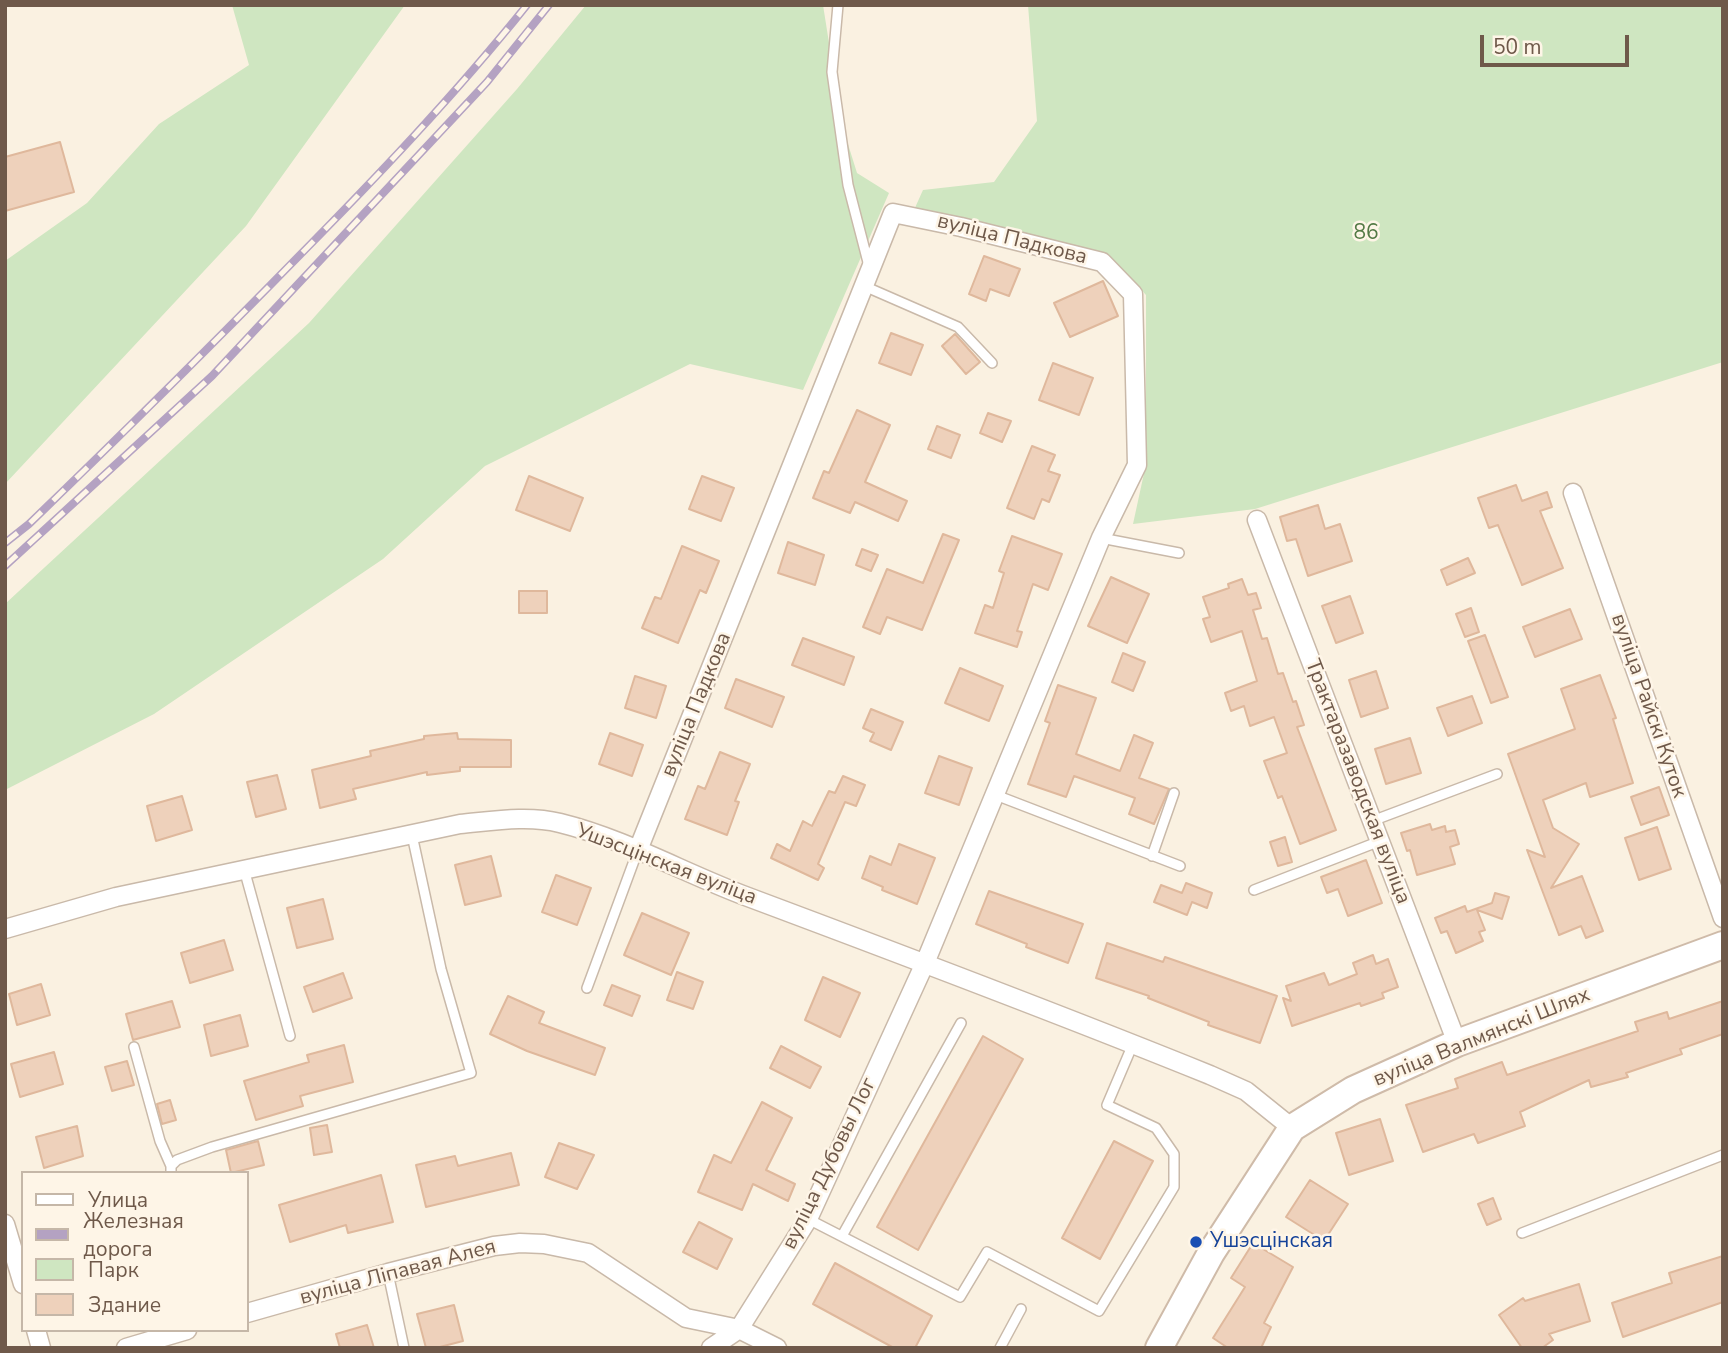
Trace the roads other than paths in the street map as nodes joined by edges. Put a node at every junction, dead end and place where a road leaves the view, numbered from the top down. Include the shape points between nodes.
1 (838, 5) edge
2 (867, 279) junction
3 (992, 363) dead end
4 (1573, 493) dead end
5 (1257, 520) dead end
6 (1101, 538) junction
7 (1179, 553) dead end
8 (1497, 774) dead end
9 (1174, 793) dead end
10 (993, 794) junction
11 (1372, 821) junction
12 (412, 835) junction
13 (1380, 841) junction
14 (638, 850) junction
15 (1152, 856) junction
16 (1180, 866) dead end
17 (244, 869) junction
18 (1254, 890) dead end
19 (1723, 918) edge
20 (5, 929) edge
21 (1723, 945) edge
22 (925, 963) junction
23 (587, 988) dead end
24 (961, 1023) dead end
25 (290, 1036) dead end
26 (1457, 1043) junction
27 (1133, 1044) junction
28 (134, 1047) dead end
29 (1292, 1128) junction
30 (1723, 1155) edge
31 (171, 1169) edge
32 (808, 1219) junction
33 (5, 1224) edge
34 (1522, 1233) dead end
35 (842, 1236) junction
36 (387, 1273) junction
37 (21, 1277) edge
38 (1021, 1309) dead end
39 (248, 1313) edge
40 (739, 1329) junction
41 (180, 1332) edge
42 (126, 1348) edge
43 (404, 1348) edge
44 (711, 1348) edge
45 (777, 1348) edge
46 (1000, 1348) edge
47 (1159, 1348) edge

1 - 2 lane via 832,72
2 - 3 lane via 958,327
2 - 6 street, вуліца Падкова via 893,213 1102,262 1133,294 1137,466
2 - 14 street, вуліца Падкова
4 - 19 street, вуліца Райскі Куток
5 - 11 street, Трактаразаводская вуліца
6 - 7 lane
6 - 10 street, вуліца Падкова
8 - 11 lane
9 - 15 lane
10 - 15 lane
10 - 22 street, вуліца Падкова
11 - 13 street, Трактаразаводская вуліца
12 - 14 street, Ушэсцінская вуліца via 460,824 537,820 561,823
12 - 17 street, Ушэсцінская вуліца
12 - 31 lane via 441,969 471,1073 212,1147 177,1160
13 - 18 lane
13 - 26 street, Трактаразаводская вуліца
14 - 22 street, Ушэсцінская вуліца via 744,896
14 - 23 lane
15 - 16 lane
17 - 20 street, Ушэсцінская вуліца via 116,897
17 - 25 lane
21 - 26 street, вуліца Валмянскі Шлях
22 - 27 street, Ушэсцінская вуліца
22 - 32 street, вуліца Дубовы Лог
24 - 35 lane
26 - 29 street, вуліца Валмянскі Шлях via 1353,1090
27 - 29 street, Ушэсцінская вуліца via 1247,1091
27 - 35 lane via 1107,1105 1156,1128 1174,1154 1174,1187 1099,1311 987,1252 960,1297
28 - 31 lane
29 - 47 street, вуліца Валмянскі Шлях via 1211,1253
30 - 34 lane
32 - 35 lane
32 - 40 street, вуліца Дубовы Лог
33 - 37 street
36 - 39 street, вуліца Ліпавая Алея
36 - 40 street, вуліца Ліпавая Алея via 494,1246 544,1244 588,1253 687,1318
36 - 43 lane
38 - 46 lane
40 - 44 street, вуліца Дубовы Лог
40 - 45 street, вуліца Ліпавая Алея
41 - 42 street

